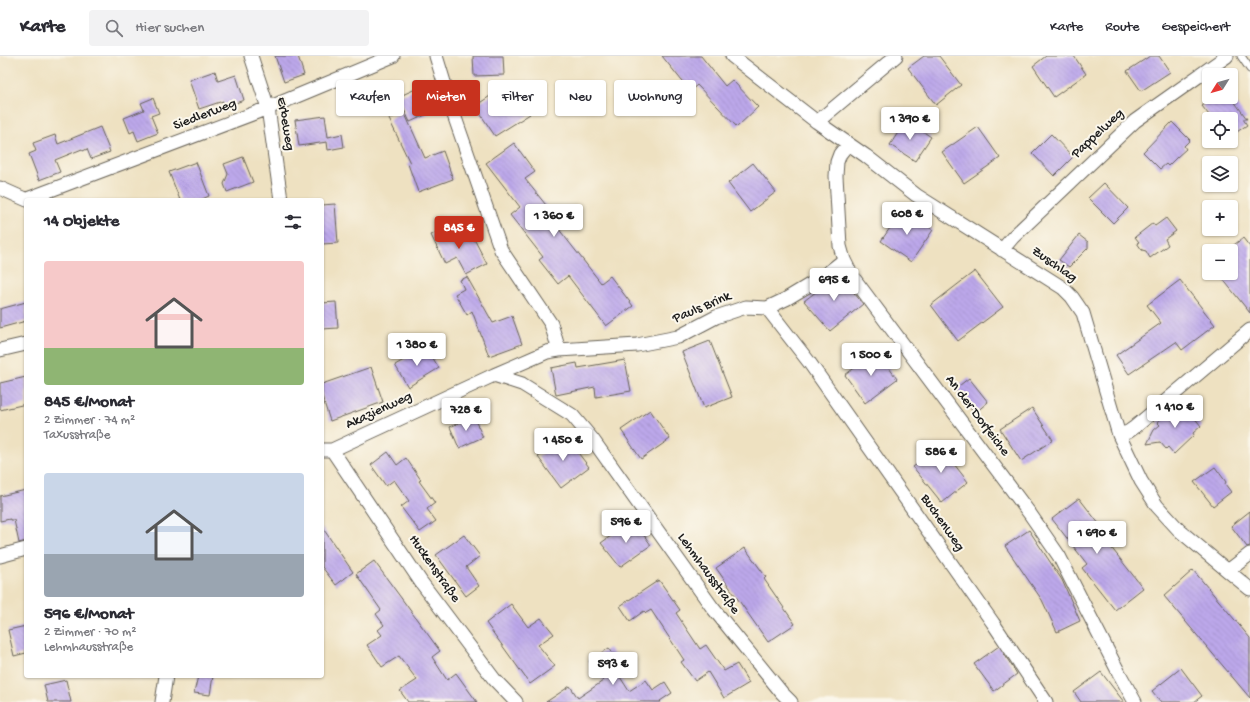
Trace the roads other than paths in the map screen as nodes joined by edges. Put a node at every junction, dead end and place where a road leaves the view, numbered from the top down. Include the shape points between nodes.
1 (251, 56) edge
2 (393, 56) edge
3 (436, 56) edge
4 (732, 56) edge
5 (896, 56) edge
6 (1227, 56) edge
7 (1241, 56) edge
8 (1250, 69) edge
9 (268, 108) junction
10 (817, 122) junction
11 (848, 144) junction
12 (0, 188) edge
13 (32, 198) edge
14 (281, 198) edge
15 (24, 199) edge
16 (1002, 250) junction
17 (844, 260) junction
18 (767, 308) junction
19 (1250, 330) edge
20 (24, 344) edge
21 (0, 350) edge
22 (559, 350) junction
23 (494, 375) junction
24 (1120, 435) junction
25 (327, 450) edge
26 (24, 550) edge
27 (1250, 554) edge
28 (0, 556) edge
29 (1228, 571) junction
30 (1250, 588) edge
31 (166, 678) edge
32 (162, 702) edge
33 (516, 702) edge
34 (791, 702) edge
35 (1046, 702) edge
36 (1135, 702) edge

1 - 9 street, Erbeweg
2 - 9 street, Siedlerweg
3 - 22 street via 502,250 551,324
4 - 10 street, Zuschlag
5 - 10 street
6 - 16 street, Pappelweg via 1135,121
7 - 8 lane
9 - 13 street, Siedlerweg
9 - 14 street, Erbeweg
10 - 11 street, Zuschlag
11 - 16 street, Zuschlag via 916,195
11 - 17 street, An der Dorfeiche via 840,154 836,176 840,246
12 - 15 street, Siedlerweg
16 - 24 street, Zuschlag via 1063,288 1083,313
17 - 18 street, Pauls Brink via 821,278
17 - 36 street, An der Dorfeiche via 852,276 1055,550
18 - 22 street, Pauls Brink via 746,307 716,317 678,337 651,343
18 - 35 street, Buchenweg via 818,375
19 - 24 street via 1135,427
20 - 21 street
22 - 23 street, Akazienweg via 547,352
23 - 25 street, Akazienweg
23 - 34 street, Lehmhausstraße via 522,384 572,415 593,440 712,607
24 - 29 street, Zuschlag via 1141,481 1157,506 1179,530
25 - 33 street, Huckenstraße via 421,582 494,679
26 - 28 street
27 - 29 street
29 - 30 street, Zuschlag
31 - 32 street

